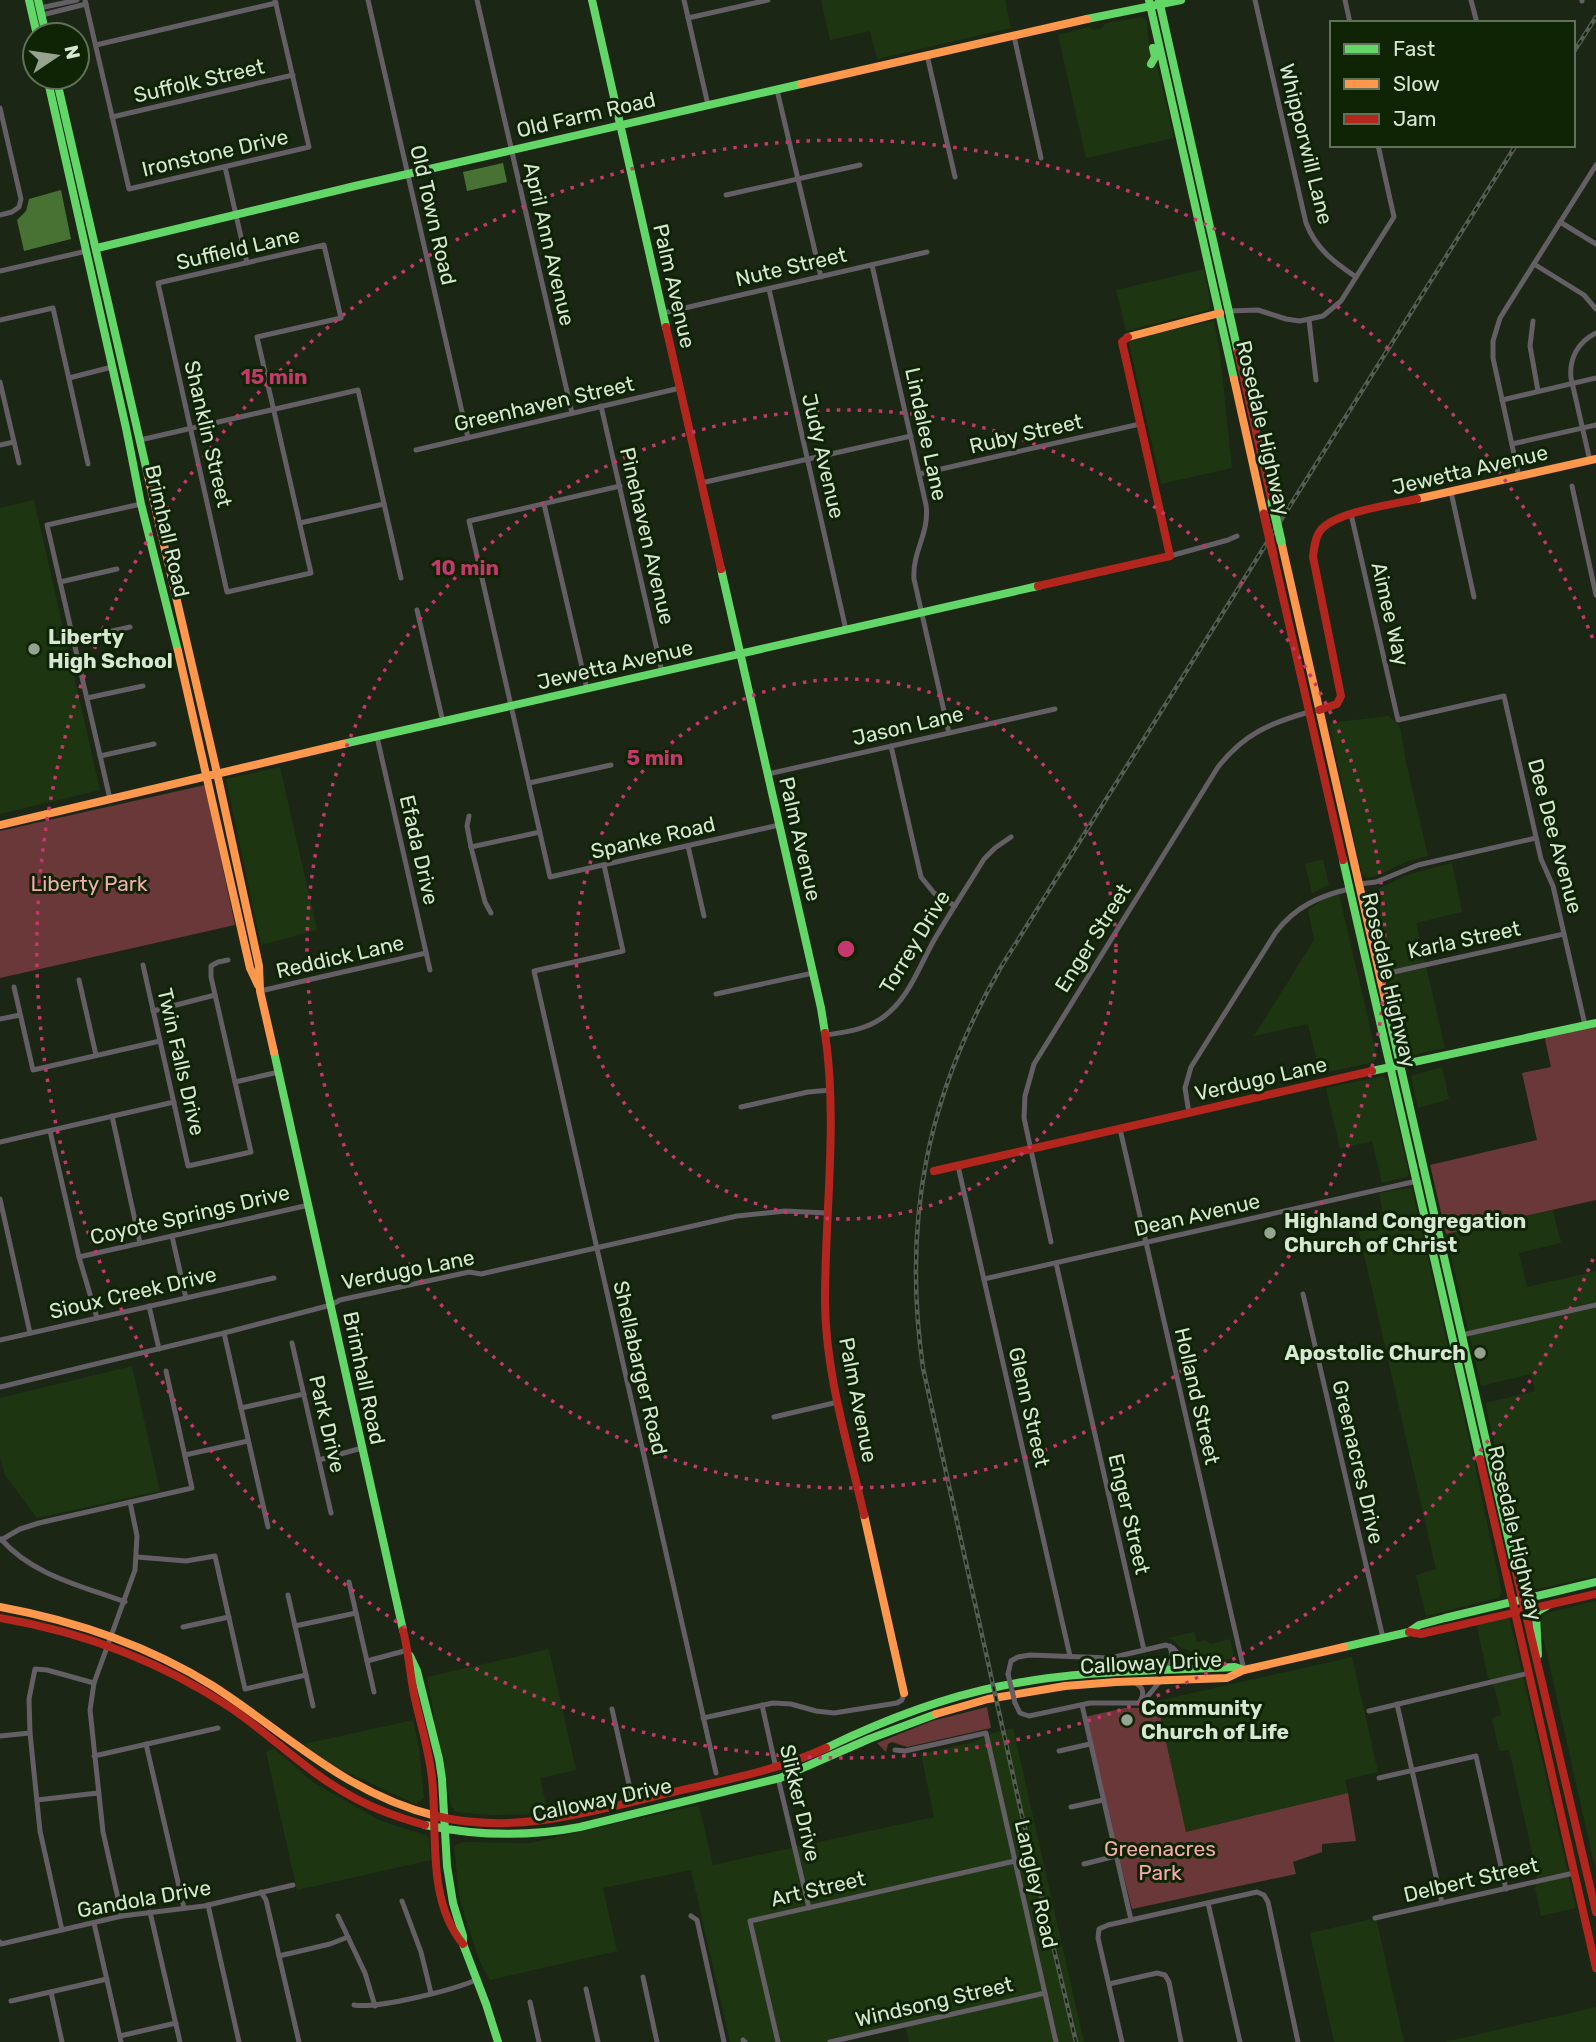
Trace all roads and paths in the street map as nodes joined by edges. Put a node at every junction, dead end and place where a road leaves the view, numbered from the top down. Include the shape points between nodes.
1 (77, 0) edge
2 (368, 0) edge
3 (477, 0) edge
4 (592, 0) edge
5 (684, 0) edge
6 (768, 0) edge
7 (1181, 0) edge
8 (1255, 0) edge
9 (1345, 0) edge
10 (1471, 0) edge
11 (86, 2) edge
12 (276, 2) edge
13 (1154, 3) edge
14 (37, 5) edge
15 (688, 18) junction
16 (1153, 18) junction
17 (1350, 21) edge
18 (1476, 21) edge
19 (1014, 36) junction
20 (96, 45) junction
21 (928, 55) junction
22 (1151, 64) dead end
23 (293, 75) junction
24 (777, 90) junction
25 (50, 91) edge
26 (59, 91) edge
27 (1171, 101) junction
28 (708, 105) junction
29 (0, 108) edge
30 (112, 117) junction
31 (620, 125) junction
32 (1378, 147) edge
33 (512, 150) junction
34 (1041, 158) dead end
35 (860, 165) dead end
36 (1596, 165) edge
37 (225, 167) junction
38 (1197, 170) junction
39 (408, 174) junction
40 (955, 177) dead end
41 (797, 179) junction
42 (726, 195) dead end
43 (0, 215) edge
44 (236, 215) junction
45 (1560, 222) junction
46 (1596, 244) edge
47 (97, 248) junction
48 (85, 251) junction
49 (927, 253) dead end
50 (247, 263) junction
51 (1534, 264) junction
52 (872, 265) junction
53 (0, 271) edge
54 (821, 277) junction
55 (1356, 277) junction
56 (158, 283) joint
57 (769, 289) junction
58 (1596, 309) edge
59 (1224, 312) junction
60 (663, 313) junction
61 (0, 320) edge
62 (1309, 320) junction
63 (1533, 321) dead end
64 (1596, 332) edge
65 (112, 367) junction
66 (69, 378) junction
67 (1596, 378) edge
68 (1316, 380) dead end
69 (0, 382) edge
70 (1572, 384) junction
71 (680, 388) junction
72 (118, 391) junction
73 (1538, 391) junction
74 (1502, 400) junction
75 (601, 406) junction
76 (274, 410) junction
77 (572, 413) junction
78 (1140, 424) junction
79 (1596, 425) edge
80 (1582, 428) junction
81 (190, 429) junction
82 (911, 436) junction
83 (468, 438) junction
84 (140, 440) junction
85 (14, 442) junction
86 (1512, 444) junction
87 (0, 445) edge
88 (416, 450) dead end
89 (807, 459) junction
90 (1593, 460) edge
91 (19, 463) dead end
92 (88, 464) dead end
93 (919, 474) junction
94 (1520, 477) junction
95 (701, 483) junction
96 (620, 486) junction
97 (1572, 486) dead end
98 (1451, 492) junction
99 (141, 504) junction
100 (384, 504) junction
101 (544, 504) junction
102 (1351, 514) junction
103 (300, 523) junction
104 (1237, 536) dead end
105 (1170, 556) junction
106 (1593, 564) edge
107 (117, 569) dead end
108 (401, 578) dead end
109 (60, 582) junction
110 (1596, 595) edge
111 (1474, 597) dead end
112 (417, 610) dead end
113 (922, 613) junction
114 (130, 627) dead end
115 (846, 630) junction
116 (74, 640) junction
117 (741, 654) junction
118 (662, 672) junction
119 (143, 685) dead end
120 (587, 689) junction
121 (1504, 696) joint
122 (87, 698) junction
123 (511, 706) junction
124 (1055, 709) dead end
125 (1314, 711) junction
126 (443, 722) junction
127 (949, 733) junction
128 (377, 737) junction
129 (154, 744) dead end
130 (891, 746) junction
131 (100, 756) junction
132 (611, 765) dead end
133 (217, 773) junction
134 (768, 774) junction
135 (205, 776) junction
136 (529, 783) junction
137 (110, 799) junction
138 (469, 816) dead end
139 (0, 825) edge
140 (779, 825) junction
141 (540, 832) junction
142 (1011, 837) dead end
143 (1536, 838) junction
144 (222, 844) junction
145 (688, 846) junction
146 (471, 847) junction
147 (604, 865) junction
148 (242, 886) junction
149 (1355, 886) junction
150 (955, 906) junction
151 (237, 907) junction
152 (491, 913) dead end
153 (704, 916) dead end
154 (1564, 934) junction
155 (254, 945) junction
156 (426, 953) junction
157 (228, 960) dead end
158 (143, 965) dead end
159 (430, 970) dead end
160 (813, 973) junction
161 (1375, 976) junction
162 (79, 980) dead end
163 (14, 987) dead end
164 (260, 991) junction
165 (215, 995) junction
166 (716, 995) dead end
167 (153, 1011) junction
168 (20, 1014) junction
169 (0, 1019) edge
170 (1596, 1023) edge
171 (1586, 1025) junction
172 (826, 1035) junction
173 (160, 1041) junction
174 (96, 1055) junction
175 (1396, 1066) junction
176 (279, 1072) junction
177 (235, 1082) junction
178 (831, 1090) junction
179 (174, 1102) junction
180 (741, 1107) dead end
181 (1189, 1113) junction
182 (112, 1116) junction
183 (1404, 1123) junction
184 (1120, 1129) junction
185 (50, 1130) junction
186 (0, 1142) edge
187 (1030, 1149) junction
188 (1422, 1160) junction
189 (958, 1166) junction
190 (934, 1171) dead end
191 (1417, 1181) junction
192 (0, 1199) edge
193 (309, 1205) junction
194 (827, 1213) junction
195 (172, 1236) junction
196 (140, 1242) junction
197 (1051, 1242) dead end
198 (1146, 1242) junction
199 (597, 1247) junction
200 (1443, 1251) junction
201 (79, 1257) junction
202 (1056, 1263) junction
203 (274, 1278) dead end
204 (984, 1279) junction
205 (1303, 1294) dead end
206 (186, 1298) junction
207 (331, 1305) junction
208 (1596, 1305) edge
209 (149, 1306) junction
210 (97, 1318) junction
211 (30, 1333) junction
212 (224, 1334) junction
213 (1462, 1335) junction
214 (0, 1340) edge
215 (292, 1343) dead end
216 (159, 1349) junction
217 (166, 1371) dead end
218 (0, 1387) edge
219 (304, 1394) junction
220 (838, 1402) junction
221 (241, 1408) junction
222 (774, 1417) dead end
223 (1480, 1438) junction
224 (248, 1441) junction
225 (362, 1448) junction
226 (185, 1455) junction
227 (319, 1460) junction
228 (130, 1502) junction
229 (331, 1513) dead end
230 (268, 1527) dead end
231 (1, 1539) edge
232 (137, 1557) junction
233 (349, 1582) dead end
234 (1596, 1582) edge
235 (1596, 1594) edge
236 (289, 1595) dead end
237 (1518, 1600) junction
238 (125, 1602) junction
239 (1547, 1606) junction
240 (0, 1607) edge
241 (356, 1612) junction
242 (1520, 1612) junction
243 (229, 1617) junction
244 (0, 1618) edge
245 (295, 1626) junction
246 (183, 1627) dead end
247 (1409, 1632) junction
248 (113, 1635) junction
249 (1383, 1638) junction
250 (108, 1646) junction
251 (1170, 1646) junction
252 (408, 1650) junction
253 (1144, 1650) junction
254 (1070, 1656) junction
255 (367, 1661) junction
256 (1192, 1669) junction
257 (1153, 1670) junction
258 (1244, 1671) junction
259 (1534, 1672) junction
260 (306, 1675) junction
261 (1132, 1680) junction
262 (1162, 1680) junction
263 (94, 1683) junction
264 (374, 1692) dead end
265 (904, 1693) joint
266 (414, 1697) junction
267 (1139, 1703) junction
268 (1082, 1704) junction
269 (1397, 1704) junction
270 (762, 1705) junction
271 (313, 1706) dead end
272 (612, 1709) dead end
273 (1369, 1711) dead end
274 (704, 1718) junction
275 (218, 1728) dead end
276 (30, 1733) junction
277 (0, 1736) edge
278 (436, 1743) junction
279 (146, 1744) junction
280 (1090, 1744) junction
281 (895, 1750) dead end
282 (1059, 1751) dead end
283 (94, 1756) junction
284 (315, 1766) junction
285 (776, 1768) junction
286 (1412, 1771) junction
287 (716, 1773) dead end
288 (779, 1778) junction
289 (1379, 1778) dead end
290 (98, 1793) junction
291 (37, 1800) junction
292 (1103, 1800) junction
293 (632, 1802) junction
294 (1071, 1807) dead end
295 (1560, 1811) junction
296 (433, 1816) junction
297 (568, 1817) junction
298 (444, 1819) junction
299 (587, 1824) junction
300 (435, 1827) junction
301 (445, 1830) junction
302 (523, 1834) junction
303 (1116, 1856) junction
304 (1014, 1861) junction
305 (1084, 1864) dead end
306 (1574, 1873) junction
307 (1587, 1874) junction
308 (293, 1885) dead end
309 (1506, 1889) junction
310 (261, 1892) junction
311 (402, 1901) dead end
312 (1208, 1903) junction
313 (1442, 1903) junction
314 (208, 1905) junction
315 (184, 1908) junction
316 (809, 1908) junction
317 (150, 1912) junction
318 (1596, 1912) edge
319 (122, 1916) junction
320 (338, 1916) dead end
321 (691, 1916) dead end
322 (1375, 1917) dead end
323 (1131, 1920) junction
324 (94, 1923) junction
325 (62, 1930) junction
326 (348, 1937) junction
327 (0, 1943) edge
328 (463, 1944) junction
329 (279, 1956) junction
330 (1596, 1968) edge
331 (643, 1977) dead end
332 (107, 1979) junction
333 (477, 1980) junction
334 (1109, 1984) junction
335 (586, 1990) dead end
336 (51, 1992) junction
337 (431, 1993) junction
338 (1045, 1993) junction
339 (11, 2001) dead end
340 (530, 2002) dead end
341 (354, 2005) dead end
342 (375, 2006) junction
343 (176, 2023) junction
344 (121, 2039) edge
345 (62, 2042) edge
346 (180, 2042) edge
347 (239, 2042) edge
348 (299, 2042) edge
349 (498, 2042) edge
350 (539, 2042) edge
351 (598, 2042) edge
352 (657, 2042) edge
353 (724, 2042) edge
354 (778, 2042) edge
355 (830, 2042) edge
356 (1056, 2042) edge
357 (1122, 2042) edge
358 (1181, 2042) edge
359 (1240, 2042) edge
360 (1298, 2042) edge

1 - 14 street
2 - 39 street, Old Town Road
3 - 33 street, April Ann Avenue
4 - 31 street, Palm Avenue
5 - 15 street
6 - 15 street
7 - 13 street, Old Farm Road
8 - 55 street, Whipporwill Lane via 1309,233 1322,251
9 - 17 street
10 - 18 street
11 - 14 street
11 - 20 street
12 - 20 street
12 - 23 street
13 - 16 street
13 - 19 street, Old Farm Road
13 - 38 street, Rosedale Highway
15 - 28 street
16 - 22 street via 1155,57
16 - 27 street
19 - 21 street, Old Farm Road
19 - 34 street
20 - 30 street
21 - 24 street, Old Farm Road
21 - 40 street
23 - 30 street, Suffolk Street
23 - 37 street, Ironstone Drive via 309,148
24 - 28 street, Old Farm Road
24 - 41 street
25 - 48 street, Brimhall Road
26 - 47 street, Brimhall Road
27 - 38 street
27 - 59 street
28 - 31 street, Old Farm Road
29 - 43 street via 21,199 19,207
30 - 37 street, Ironstone Drive via 129,189
31 - 33 street, Old Farm Road
31 - 60 street, Palm Avenue
32 - 55 street via 1394,217
33 - 39 street, Old Farm Road
33 - 77 street, April Ann Avenue
35 - 41 street
36 - 45 street
37 - 44 street
38 - 59 street, Rosedale Highway
39 - 44 street, Old Farm Road
39 - 83 street, Old Town Road
41 - 42 street
41 - 54 street
44 - 47 street, Old Farm Road
44 - 50 street
45 - 46 street
45 - 51 street
47 - 48 street, Old Farm Road
47 - 84 street, Brimhall Road
48 - 53 street, Old Farm Road
48 - 65 street, Brimhall Road
49 - 52 street, Nute Street
50 - 56 street, Suffield Lane
50 - 76 street, Suffield Lane via 324,245 341,318 257,337
51 - 58 street via 1584,295
51 - 74 street via 1494,333 1493,358
52 - 54 street, Nute Street
52 - 82 street, Lindalee Lane
54 - 57 street, Nute Street
55 - 62 street via 1336,307
56 - 81 street, Shanklin Street
57 - 60 street, Nute Street
57 - 89 street, Judy Avenue
59 - 62 street via 1258,310
59 - 78 street via 1122,342
59 - 125 street, Rosedale Highway, bridge via 1281,541
59 - 125 street, Rosedale Highway, bridge via 1286,614
60 - 71 street, Palm Avenue
61 - 66 street via 52,308
62 - 68 street
63 - 73 street via 1530,346
64 - 70 street via 1575,352
65 - 66 street
65 - 72 street, Brimhall Road
66 - 92 street
67 - 70 street
69 - 85 street
70 - 73 street
70 - 80 street
71 - 75 street, Greenhaven Street
71 - 95 street, Palm Avenue
72 - 84 street
72 - 99 street, Brimhall Road
73 - 74 street
74 - 86 street
75 - 77 street, Greenhaven Street
75 - 96 street, Pinehaven Avenue
76 - 81 street
76 - 100 street via 358,390
76 - 103 street
77 - 83 street, Greenhaven Street
78 - 93 street, Ruby Street
78 - 105 street
79 - 80 street
80 - 86 street
80 - 90 street
81 - 84 street
81 - 103 street, Shanklin Street via 227,592 311,573
82 - 89 street
82 - 93 street, Lindalee Lane
83 - 88 street, Greenhaven Street
84 - 133 street, Brimhall Road
85 - 87 street
85 - 91 street
86 - 94 street
89 - 95 street
89 - 115 street, Judy Avenue
90 - 94 street, Jewetta Avenue
93 - 113 street, Lindalee Lane via 928,513 914,564
94 - 98 street, Jewetta Avenue
95 - 117 street, Palm Avenue
96 - 101 street
96 - 118 street, Pinehaven Avenue
97 - 106 street
98 - 102 street, Jewetta Avenue
98 - 111 street
99 - 109 street via 47,525
99 - 135 street, Brimhall Road
100 - 103 street
100 - 108 street
101 - 120 street
101 - 123 street via 469,521
102 - 121 street, Aimee Way via 1398,720
102 - 125 street, Jewetta Avenue via 1325,526 1313,551 1341,694 1337,704
104 - 105 street, Jewetta Avenue
105 - 113 street, Jewetta Avenue
106 - 110 street
107 - 109 street
109 - 116 street
112 - 126 street
113 - 115 street, Jewetta Avenue
113 - 127 street, Lindalee Lane
114 - 116 street
115 - 117 street, Jewetta Avenue
116 - 122 street
117 - 118 street, Jewetta Avenue
117 - 134 street, Palm Avenue
118 - 120 street, Jewetta Avenue
119 - 122 street
120 - 123 street, Jewetta Avenue
121 - 143 street, Dee Dee Avenue
122 - 131 street
123 - 126 street, Jewetta Avenue
123 - 136 street
124 - 127 street, Jason Lane
125 - 149 street, Rosedale Highway via 1334,819
125 - 149 street, Rosedale Highway via 1333,771
125 - 187 street, Enger Street via 1252,734 1218,767 1034,1064 1024,1108
126 - 128 street, Jewetta Avenue
127 - 130 street, Jason Lane
128 - 133 street, Jewetta Avenue
128 - 156 street, Efada Drive
129 - 131 street
130 - 134 street, Jason Lane
130 - 150 street via 921,877 934,893
131 - 137 street
132 - 136 street
133 - 135 street, Jewetta Avenue
133 - 148 street, Brimhall Road
134 - 140 street, Palm Avenue
135 - 137 street, Jewetta Avenue
135 - 144 street, Brimhall Road
136 - 141 street
137 - 139 street, Jewetta Avenue
138 - 146 street
140 - 145 street, Spanke Road
140 - 160 street, Palm Avenue
141 - 146 street
141 - 147 street, Spanke Road via 550,877
142 - 150 street, Torrey Drive via 989,854
143 - 149 street via 1418,865 1376,883
143 - 154 street, Dee Dee Avenue
144 - 148 street via 236,882
144 - 151 street, Brimhall Road
145 - 147 street, Spanke Road
145 - 153 street
146 - 152 street
147 - 199 street, Shellabarger Road via 623,951 534,971
148 - 155 street, Brimhall Road
149 - 161 street, Rosedale Highway
149 - 161 street, Rosedale Highway
149 - 181 street via 1305,904 1276,932 1191,1067 1185,1088
150 - 172 street, Torrey Drive via 892,1010 860,1029
151 - 155 street
151 - 164 street, Brimhall Road via 250,968
154 - 161 street, Karla Street
154 - 171 street, Dee Dee Avenue
155 - 164 street, Brimhall Road
156 - 159 street, Efada Drive
156 - 164 street, Reddick Lane
157 - 165 street via 211,966
158 - 167 street, Twin Falls Drive
160 - 166 street
160 - 172 street, Palm Avenue
161 - 175 street, Rosedale Highway
162 - 174 street
163 - 168 street
164 - 176 street, Brimhall Road
165 - 167 street
165 - 177 street
167 - 173 street, Twin Falls Drive
168 - 169 street
168 - 174 street via 33,1070
170 - 171 street, Verdugo Lane
171 - 175 street, Verdugo Lane
172 - 178 street, Palm Avenue
173 - 174 street
173 - 179 street, Twin Falls Drive
175 - 181 street, Verdugo Lane
175 - 183 street, Rosedale Highway
175 - 188 street, Rosedale Highway
176 - 177 street
176 - 193 street, Brimhall Road
177 - 179 street, Twin Falls Drive via 251,1152 188,1166
178 - 180 street
178 - 194 street, Palm Avenue
179 - 182 street
181 - 184 street, Verdugo Lane
182 - 185 street
182 - 196 street
183 - 188 street via 1417,1158
183 - 191 street, Rosedale Highway
184 - 187 street, Verdugo Lane
184 - 198 street, Holland Street
185 - 186 street
185 - 201 street
187 - 189 street, Verdugo Lane
187 - 197 street, Enger Street
188 - 200 street, Rosedale Highway
189 - 190 street, Verdugo Lane
189 - 204 street, Glenn Street
191 - 198 street, Dean Avenue
191 - 200 street via 1424,1187
191 - 223 street, Rosedale Highway
192 - 211 street
193 - 195 street, Coyote Springs Drive
193 - 207 street, Brimhall Road
194 - 199 street, Verdugo Lane via 754,1213
194 - 220 street, Palm Avenue via 825,1310
195 - 196 street, Coyote Springs Drive
195 - 206 street
196 - 201 street, Coyote Springs Drive
198 - 202 street, Dean Avenue
198 - 258 street, Holland Street
199 - 207 street, Verdugo Lane
199 - 274 street, Shellabarger Road
200 - 213 street, Rosedale Highway
201 - 210 street
202 - 204 street, Dean Avenue
202 - 253 street, Enger Street
203 - 206 street, Sioux Creek Drive
204 - 254 street, Glenn Street
205 - 249 street, Greenacres Drive
206 - 209 street, Sioux Creek Drive
207 - 212 street, Verdugo Lane
207 - 225 street, Brimhall Road
208 - 213 street
209 - 210 street, Sioux Creek Drive
209 - 216 street
210 - 211 street, Sioux Creek Drive
211 - 214 street, Sioux Creek Drive
212 - 216 street, Verdugo Lane
212 - 221 street
213 - 223 street, Rosedale Highway
215 - 219 street, Park Drive
216 - 218 street, Verdugo Lane
217 - 226 street
219 - 221 street
219 - 227 street, Park Drive
220 - 222 street
220 - 265 street, Palm Avenue
221 - 224 street
223 - 237 street, Rosedale Highway
223 - 237 street, Rosedale Highway via 1496,1483
224 - 226 street
224 - 230 street
225 - 227 street
225 - 252 street, Brimhall Road
226 - 228 street via 192,1488
227 - 229 street, Park Drive
228 - 231 street via 29,1526
228 - 232 street
231 - 238 street via 36,1569
232 - 238 street
232 - 243 street via 187,1561 215,1556
233 - 241 street
234 - 237 street, Calloway Drive
235 - 239 street, Calloway Drive
236 - 245 street
237 - 242 street, Rosedale Highway
237 - 247 street, Calloway Drive via 1419,1625
238 - 248 street
239 - 242 street, Calloway Drive
239 - 259 street via 1534,1618 1539,1642
240 - 248 street, Calloway Drive
241 - 245 street
241 - 255 street
242 - 247 street, Calloway Drive via 1421,1634
242 - 259 street, Rosedale Highway
243 - 246 street
243 - 260 street via 245,1689
244 - 250 street
245 - 260 street
247 - 249 street, Calloway Drive
248 - 250 street
248 - 284 street, Calloway Drive via 214,1687
249 - 258 street, Calloway Drive
250 - 263 street
250 - 284 street via 200,1689
251 - 253 street
251 - 256 street
251 - 257 street via 1173,1659
252 - 255 street
252 - 266 street, Brimhall Road
252 - 278 street, Brimhall Road
253 - 254 street via 1110,1658
254 - 268 street, bridge via 1018,1657 1009,1665 1008,1674 1015,1703 1020,1713 1029,1716
255 - 264 street
256 - 257 street, Calloway Drive
256 - 258 street, Calloway Drive via 1235,1667
257 - 285 street, Calloway Drive via 1070,1674 973,1692 891,1718
258 - 262 street, Calloway Drive via 1237,1676
259 - 269 street
259 - 295 street, Rosedale Highway
259 - 307 street, Rosedale Highway
260 - 271 street
261 - 262 street, Calloway Drive
261 - 267 street via 1144,1690
261 - 288 street, Calloway Drive via 1042,1689 947,1710
262 - 267 street
263 - 276 street via 35,1669 29,1699
263 - 283 street via 90,1710
265 - 270 street via 897,1703 838,1713 782,1703
266 - 278 street
266 - 296 street, Brimhall Road via 432,1778
267 - 268 street
268 - 280 street
269 - 273 street
269 - 286 street
270 - 274 street
270 - 285 street, Slikker Drive
272 - 293 street
274 - 287 street, Shellabarger Road
275 - 279 street
276 - 277 street
276 - 291 street
278 - 298 street, Brimhall Road
279 - 283 street
279 - 315 street
280 - 282 street
280 - 292 street
281 - 304 street, Langley Road via 986,1733
283 - 290 street
284 - 296 street, Calloway Drive
284 - 300 street, Calloway Drive via 367,1804
285 - 288 street, Slikker Drive
285 - 293 street, Calloway Drive
286 - 289 street
286 - 309 street via 1476,1756
286 - 313 street
288 - 299 street, Calloway Drive
288 - 316 street, Slikker Drive
290 - 291 street
290 - 319 street
291 - 325 street
292 - 294 street
292 - 303 street
293 - 297 street, Calloway Drive
293 - 299 street via 628,1808 597,1815
295 - 306 street, Rosedale Highway
295 - 307 street via 1569,1821
296 - 298 street, Calloway Drive
296 - 300 street, Brimhall Road
297 - 298 street, Calloway Drive via 519,1823
297 - 302 street via 563,1822 530,1827
298 - 301 street, Brimhall Road
299 - 302 street, Calloway Drive
300 - 301 street, Calloway Drive
300 - 328 street, Brimhall Road via 442,1898 455,1938
301 - 302 street, Calloway Drive
301 - 328 street, Brimhall Road via 447,1866
303 - 305 street
303 - 323 street
304 - 316 street, Art Street
304 - 338 street, Langley Road
306 - 309 street, Delbert Street
306 - 330 street, Rosedale Highway
307 - 318 street, Rosedale Highway
308 - 310 street, Gandola Drive
309 - 313 street, Delbert Street
310 - 314 street, Gandola Drive
310 - 329 street
311 - 337 street
312 - 323 street
312 - 359 street
312 - 360 street via 1257,1892 1264,1895
313 - 322 street, Delbert Street
314 - 315 street, Gandola Drive
314 - 347 street
315 - 317 street, Gandola Drive
316 - 354 street, Art Street via 750,1921
317 - 319 street, Gandola Drive
317 - 343 street
319 - 324 street, Gandola Drive
320 - 326 street
321 - 353 street via 697,1920
323 - 334 street via 1099,1929
324 - 325 street, Gandola Drive
324 - 332 street
325 - 327 street, Gandola Drive
326 - 329 street
326 - 342 street
328 - 333 street, Brimhall Road
329 - 348 street
331 - 352 street
332 - 336 street
332 - 344 street
333 - 337 street
333 - 349 street, Brimhall Road
334 - 357 street
334 - 358 street via 1165,1975
335 - 351 street
336 - 339 street
336 - 345 street
337 - 342 street
338 - 355 street, Windsong Street
338 - 356 street, Langley Road
340 - 350 street
341 - 342 street
343 - 344 street
343 - 346 street

